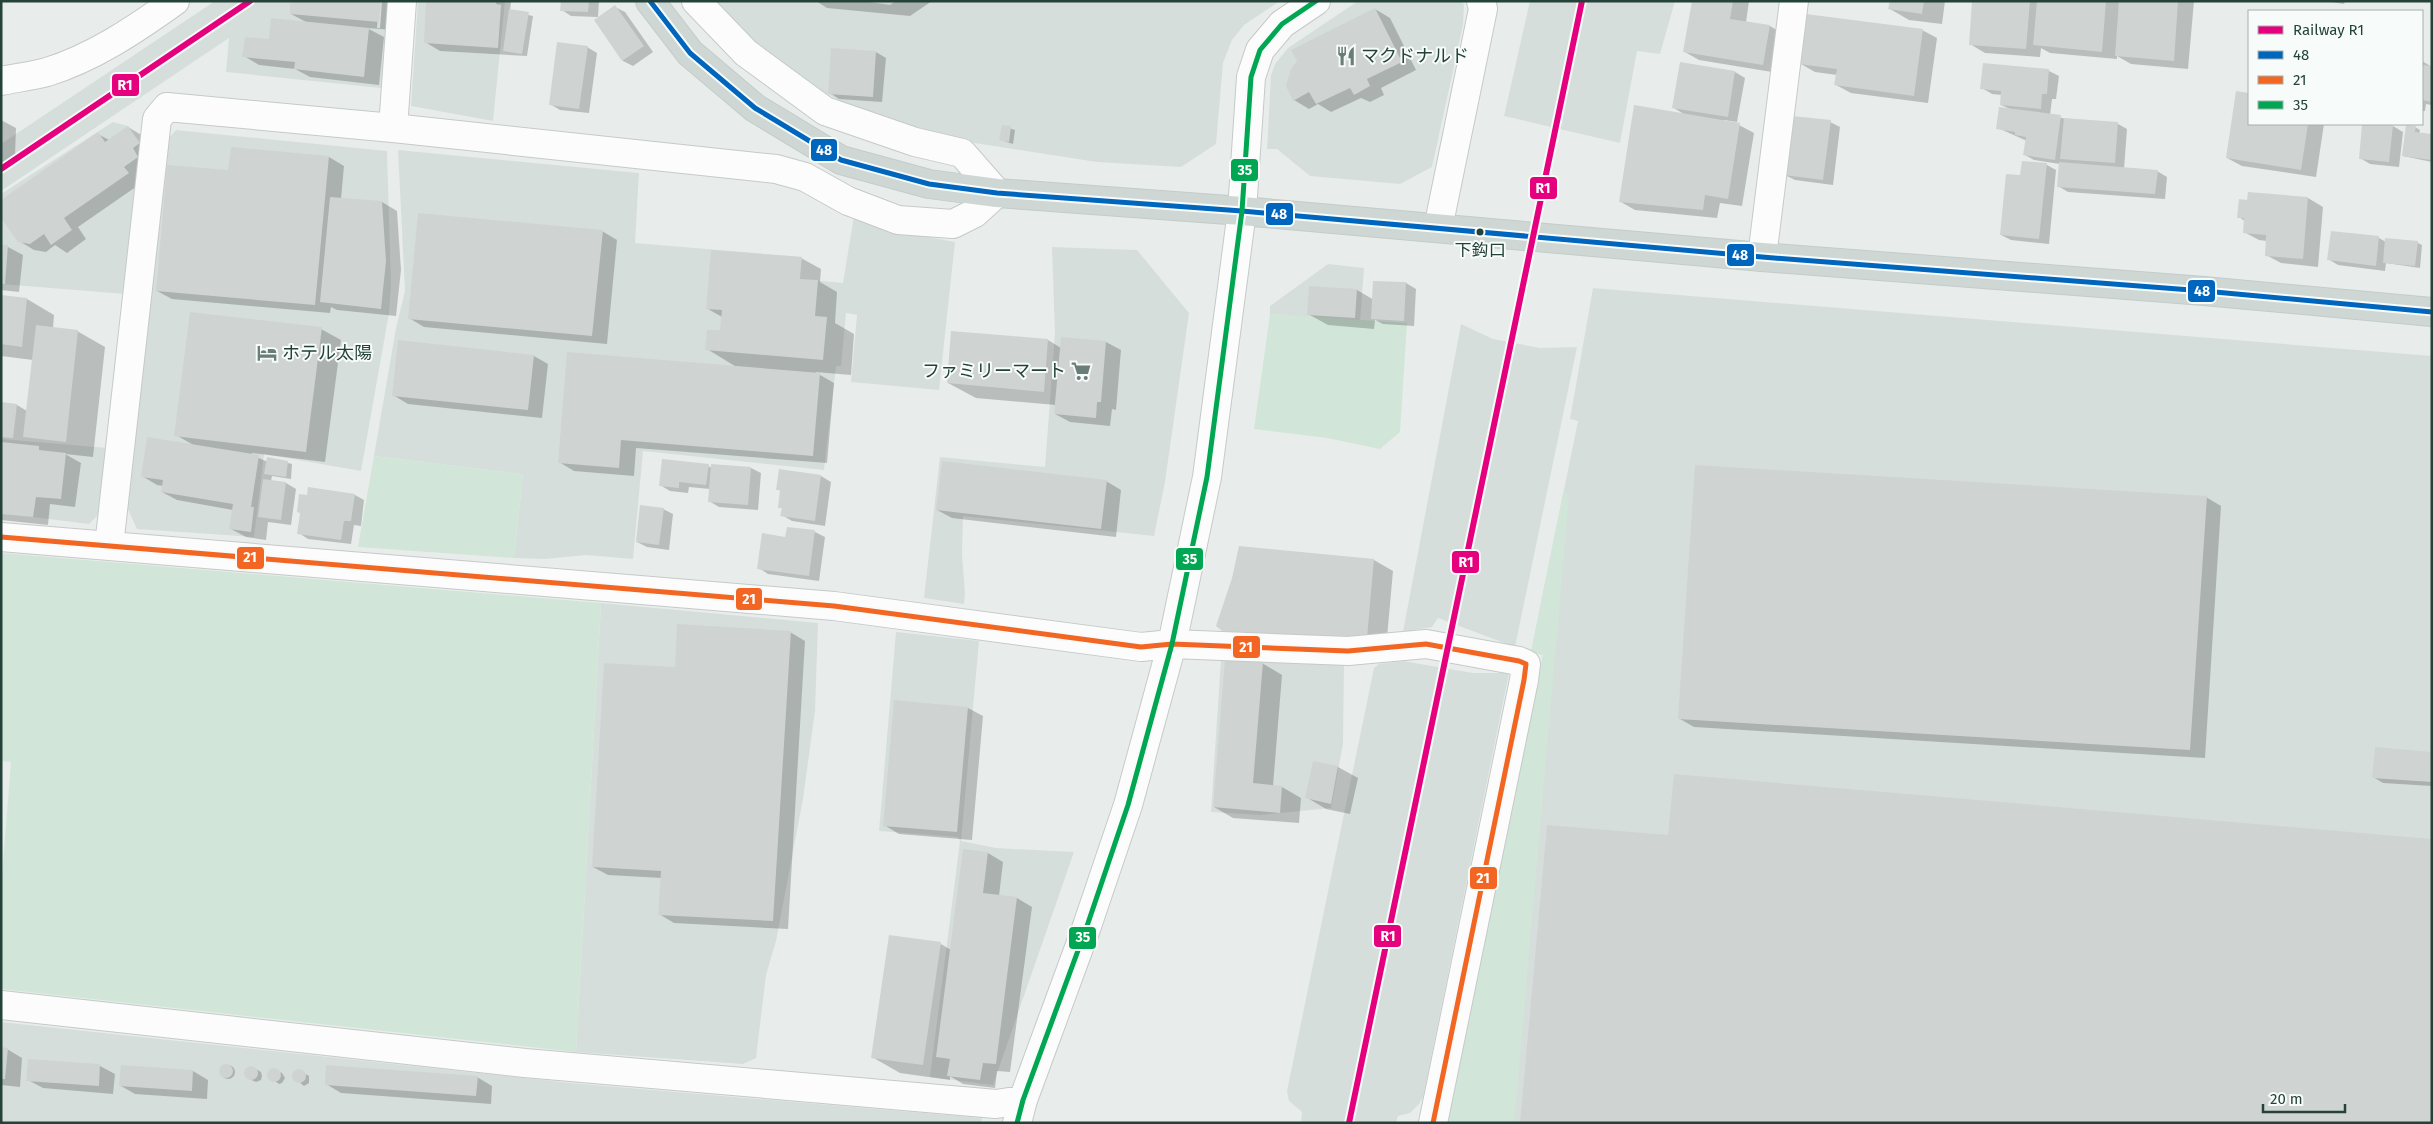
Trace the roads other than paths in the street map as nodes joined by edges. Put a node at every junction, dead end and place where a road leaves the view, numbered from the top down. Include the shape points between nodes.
1 (175, 1) edge
2 (402, 1) edge
3 (650, 1) edge
4 (696, 1) edge
5 (1316, 1) edge
6 (1481, 1) edge
7 (1794, 1) edge
8 (1, 81) edge
9 (393, 128) junction
10 (997, 192) junction
11 (1242, 211) junction
12 (1438, 228) junction
13 (1762, 257) junction
14 (2432, 312) edge
15 (1, 536) edge
16 (109, 546) junction
17 (1172, 644) junction
18 (1, 1005) edge
19 (1020, 1111) edge
20 (1433, 1123) edge

1 - 8 street via 85,58 46,72
2 - 9 street
3 - 10 main road via 690,53 755,108 841,160 929,184
4 - 10 street via 746,53 825,111 915,142 962,153
5 - 11 street via 1282,24 1260,50 1251,77
6 - 12 street
7 - 13 street
9 - 10 street via 776,169 805,177 848,201 898,220 953,224 975,214
9 - 16 street via 167,107 157,119
10 - 11 main road
11 - 12 main road
11 - 17 street via 1207,477
12 - 13 main road
13 - 14 main road
15 - 16 street
16 - 17 street via 834,606 1141,647
17 - 19 street via 1128,805
17 - 20 street via 1348,651 1426,644 1526,664
18 - 19 street via 525,1063 996,1104

